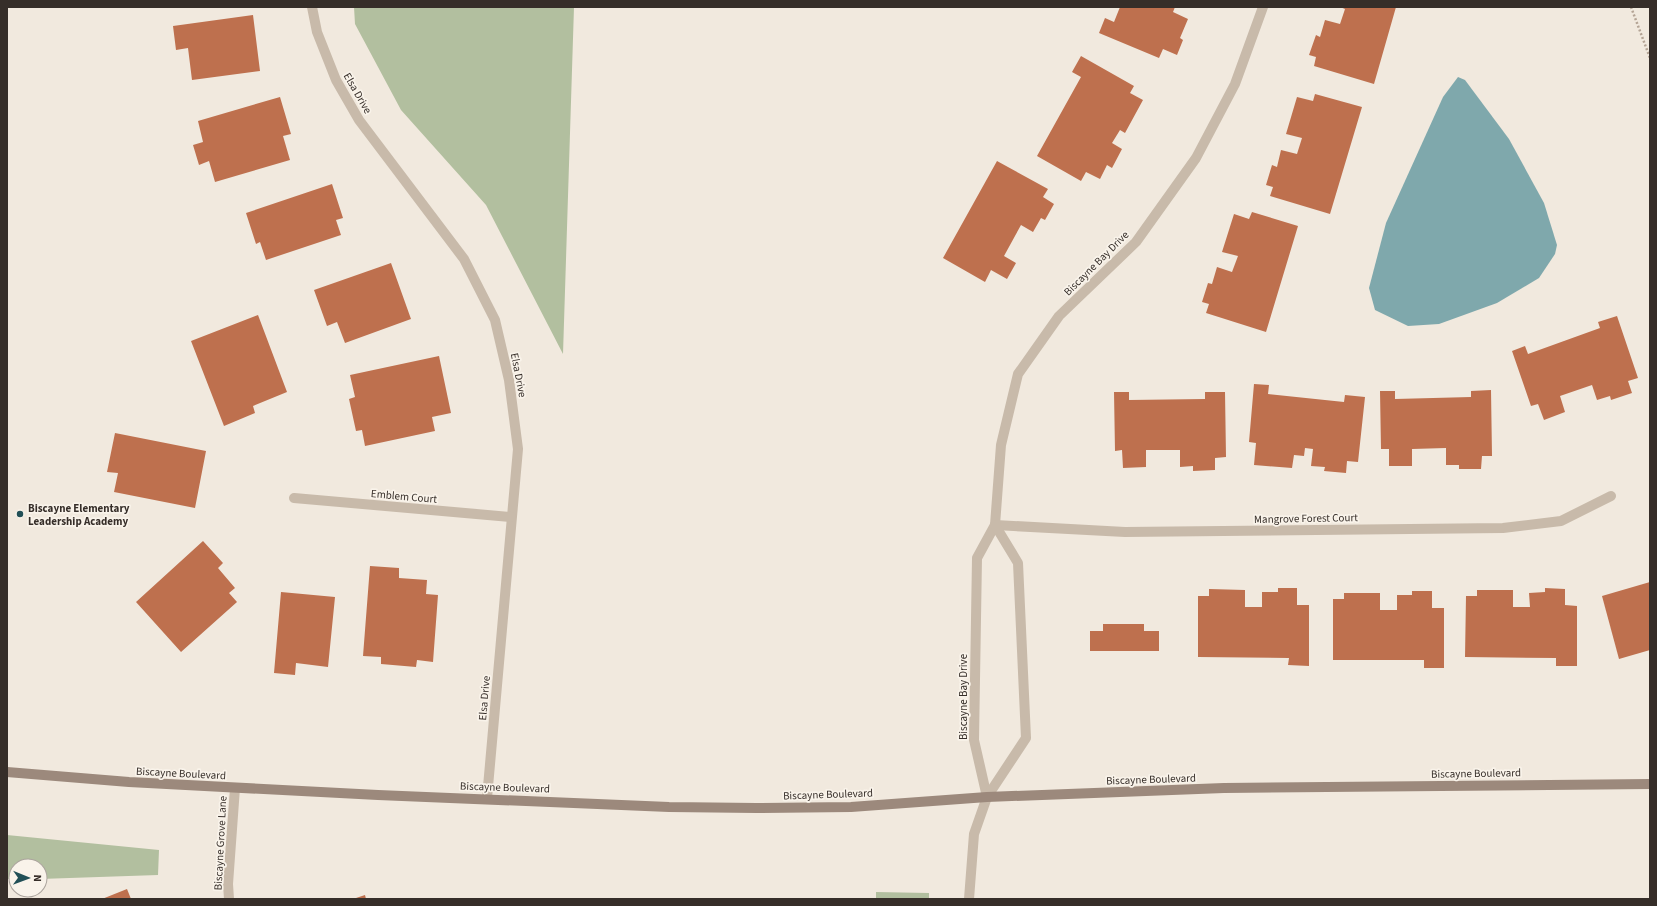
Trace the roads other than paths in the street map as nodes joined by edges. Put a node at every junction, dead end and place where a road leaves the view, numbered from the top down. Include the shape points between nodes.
1 (312, 7) edge
2 (1263, 7) edge
3 (1611, 496) dead end
4 (294, 498) dead end
5 (511, 517) junction
6 (995, 525) junction
7 (7, 772) edge
8 (1650, 784) edge
9 (235, 788) junction
10 (987, 797) junction
11 (487, 798) junction
12 (229, 899) edge
13 (969, 899) edge

1 - 5 street, Elsa Drive via 317,32 340,86 359,120 464,259 495,320 509,380 518,449
2 - 6 street, Biscayne Bay Drive via 1235,84 1196,158 1136,242 1059,316 1018,374 1001,445
3 - 6 street, Mangrove Forest Court via 1561,521 1503,528 1125,532
4 - 5 street, Emblem Court
5 - 11 street, Elsa Drive
6 - 10 street, Biscayne Bay Drive via 977,558 974,740
6 - 10 street via 1018,562 1026,738
7 - 9 street, Biscayne Boulevard
8 - 10 street, Biscayne Boulevard via 1224,788
9 - 11 street, Biscayne Boulevard
9 - 12 street, Biscayne Grove Lane
10 - 11 street, Biscayne Boulevard via 851,807 669,807
10 - 13 street via 974,834

